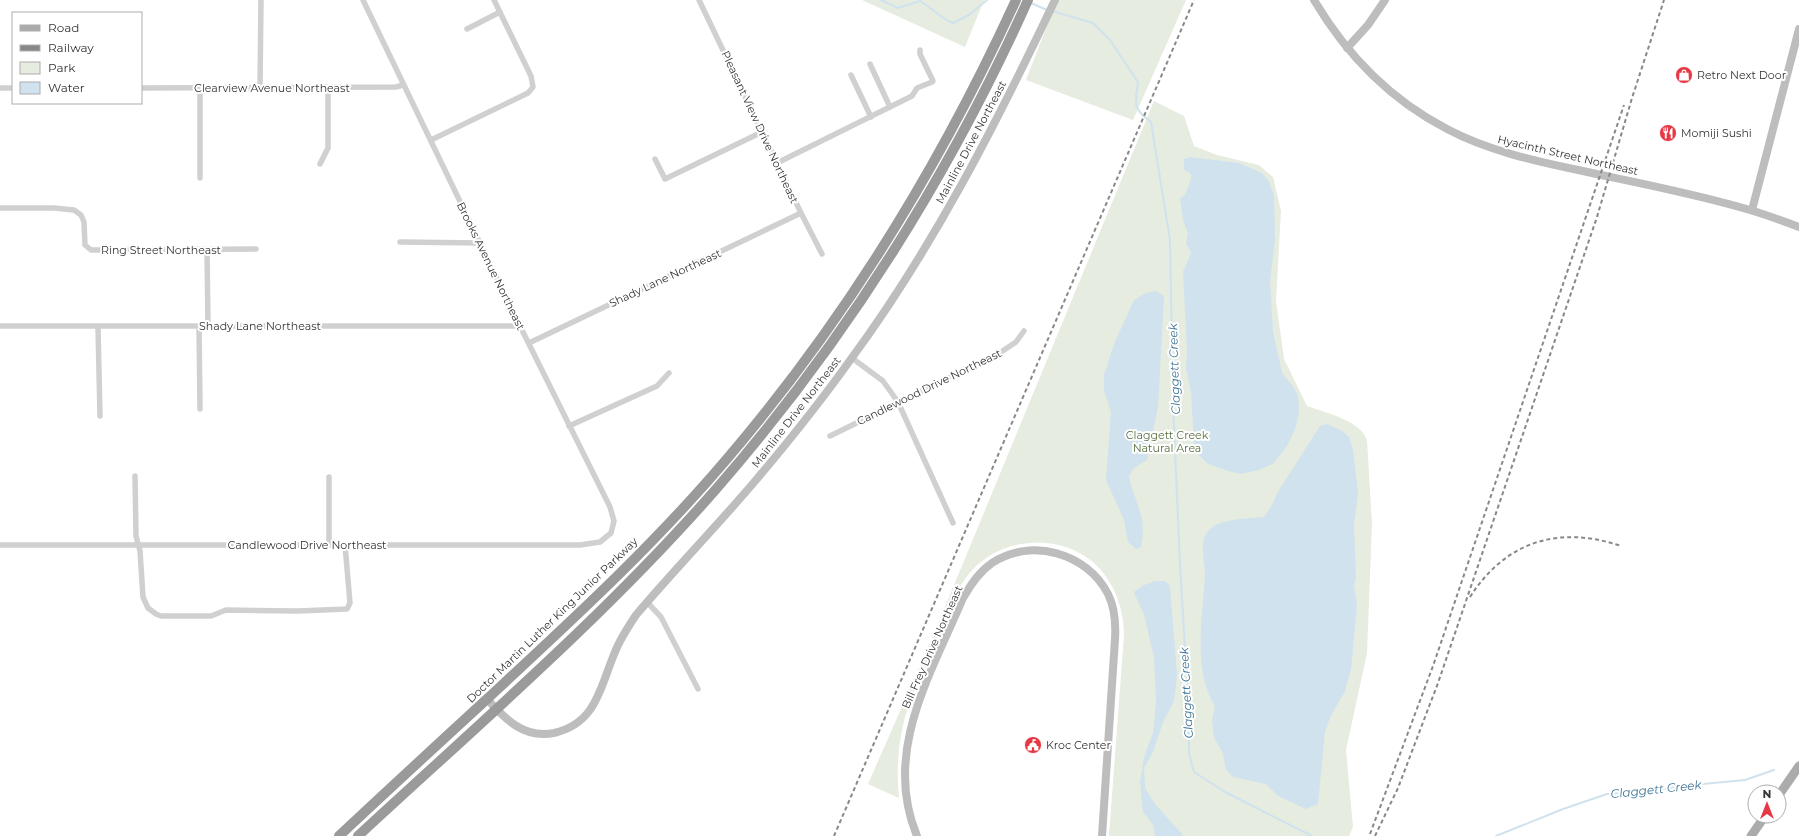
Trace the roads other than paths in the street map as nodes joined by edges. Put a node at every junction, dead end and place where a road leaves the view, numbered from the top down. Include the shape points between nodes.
1 (261, 0) edge
2 (363, 0) edge
3 (494, 0) edge
4 (699, 0) edge
5 (1016, 0) edge
6 (1028, 0) edge
7 (1055, 0) edge
8 (1314, 0) edge
9 (1385, 0) edge
10 (500, 12) junction
11 (467, 29) dead end
12 (1799, 29) edge
13 (1346, 48) junction
14 (920, 50) dead end
15 (870, 64) dead end
16 (851, 75) dead end
17 (403, 85) junction
18 (0, 88) edge
19 (12, 88) edge
20 (142, 88) edge
21 (200, 88) junction
22 (260, 88) junction
23 (328, 88) junction
24 (890, 107) junction
25 (871, 117) junction
26 (762, 132) junction
27 (431, 140) junction
28 (655, 159) dead end
29 (777, 163) junction
30 (320, 164) dead end
31 (200, 178) dead end
32 (0, 208) edge
33 (1752, 210) junction
34 (801, 213) junction
35 (1799, 227) edge
36 (400, 242) dead end
37 (480, 243) junction
38 (256, 249) dead end
39 (207, 250) junction
40 (822, 254) dead end
41 (0, 326) edge
42 (98, 326) junction
43 (199, 326) junction
44 (208, 326) junction
45 (520, 326) junction
46 (1024, 331) dead end
47 (529, 343) junction
48 (852, 358) junction
49 (669, 373) dead end
50 (898, 402) junction
51 (200, 409) dead end
52 (100, 416) dead end
53 (569, 426) junction
54 (830, 436) dead end
55 (135, 476) dead end
56 (329, 477) dead end
57 (953, 523) dead end
58 (611, 533) joint
59 (0, 544) edge
60 (139, 545) junction
61 (329, 545) junction
62 (345, 545) junction
63 (648, 602) junction
64 (698, 689) dead end
65 (486, 699) junction
66 (495, 709) junction
67 (1799, 766) edge
68 (1787, 784) edge
69 (1759, 824) edge
70 (339, 836) edge
71 (358, 836) edge
72 (917, 836) edge
73 (1102, 836) edge
74 (1751, 836) edge

1 - 22 street
2 - 17 street, Brooks Avenue Northeast
3 - 10 street
4 - 26 street, Pleasant View Drive Northeast
5 - 65 highway, Doctor Martin Luther King Junior Parkway via 952,130 910,204 870,268 803,364 726,460 673,519 603,591
6 - 66 highway via 976,110 924,202 856,310 805,380 748,452 674,535 587,623
7 - 48 street, Mainline Drive Northeast via 1004,107 955,197 916,262
8 - 13 street, Hyacinth Street Northeast
9 - 13 street via 1368,25
10 - 11 street
10 - 27 street via 531,76 533,87 528,93
12 - 33 street
13 - 33 street, Hyacinth Street Northeast via 1402,100 1432,121 1476,143 1525,158 1705,197
14 - 24 street via 933,81 917,88 912,96
15 - 24 street
16 - 25 street
17 - 23 street, Clearview Avenue Northeast
17 - 27 street, Brooks Avenue Northeast
18 - 19 street
20 - 21 street, Clearview Avenue Northeast
21 - 22 street, Clearview Avenue Northeast
21 - 31 street
22 - 23 street, Clearview Avenue Northeast
23 - 30 street via 328,148
24 - 25 street
25 - 29 street
26 - 28 street via 665,179
26 - 29 street, Pleasant View Drive Northeast
27 - 37 street, Brooks Avenue Northeast
29 - 34 street, Pleasant View Drive Northeast
32 - 39 street, Ring Street Northeast via 74,210 84,222 85,245 91,250
33 - 35 street, Hyacinth Street Northeast
34 - 40 street, Pleasant View Drive Northeast
34 - 47 street, Shady Lane Northeast
36 - 37 street
37 - 45 street, Brooks Avenue Northeast
38 - 39 street, Ring Street Northeast
39 - 44 street
41 - 42 street, Shady Lane Northeast
42 - 43 street, Shady Lane Northeast
42 - 52 street
43 - 44 street, Shady Lane Northeast
43 - 51 street
44 - 45 street, Shady Lane Northeast
45 - 47 street, Brooks Avenue Northeast
46 - 50 street, Candlewood Drive Northeast via 1009,348
47 - 53 street, Brooks Avenue Northeast
48 - 50 street via 883,381
48 - 63 street, Mainline Drive Northeast via 756,480
49 - 53 street via 657,386
50 - 54 street, Candlewood Drive Northeast
50 - 57 street
53 - 58 street, Brooks Avenue Northeast via 611,511 614,525
55 - 60 street via 136,536
56 - 61 street
58 - 62 street, Candlewood Drive Northeast via 600,542 580,545
59 - 60 street, Candlewood Drive Northeast
60 - 61 street, Candlewood Drive Northeast
60 - 62 street via 143,597 148,608 161,616 211,616 226,610 347,609 350,603
61 - 62 street, Candlewood Drive Northeast
63 - 64 street via 661,617
63 - 66 street, Mainline Drive Northeast via 625,631 591,710 574,725 552,733 532,733 520,729
65 - 66 street, Mainline Drive Northeast
65 - 70 highway, Doctor Martin Luther King Junior Parkway
66 - 71 highway
67 - 68 main road
69 - 74 main road
72 - 73 street, Bill Frey Drive Northeast via 906,797 908,736 919,701 963,598 971,584 992,563 1019,552 1042,550 1062,554 1084,566 1102,584 1114,610 1116,639

